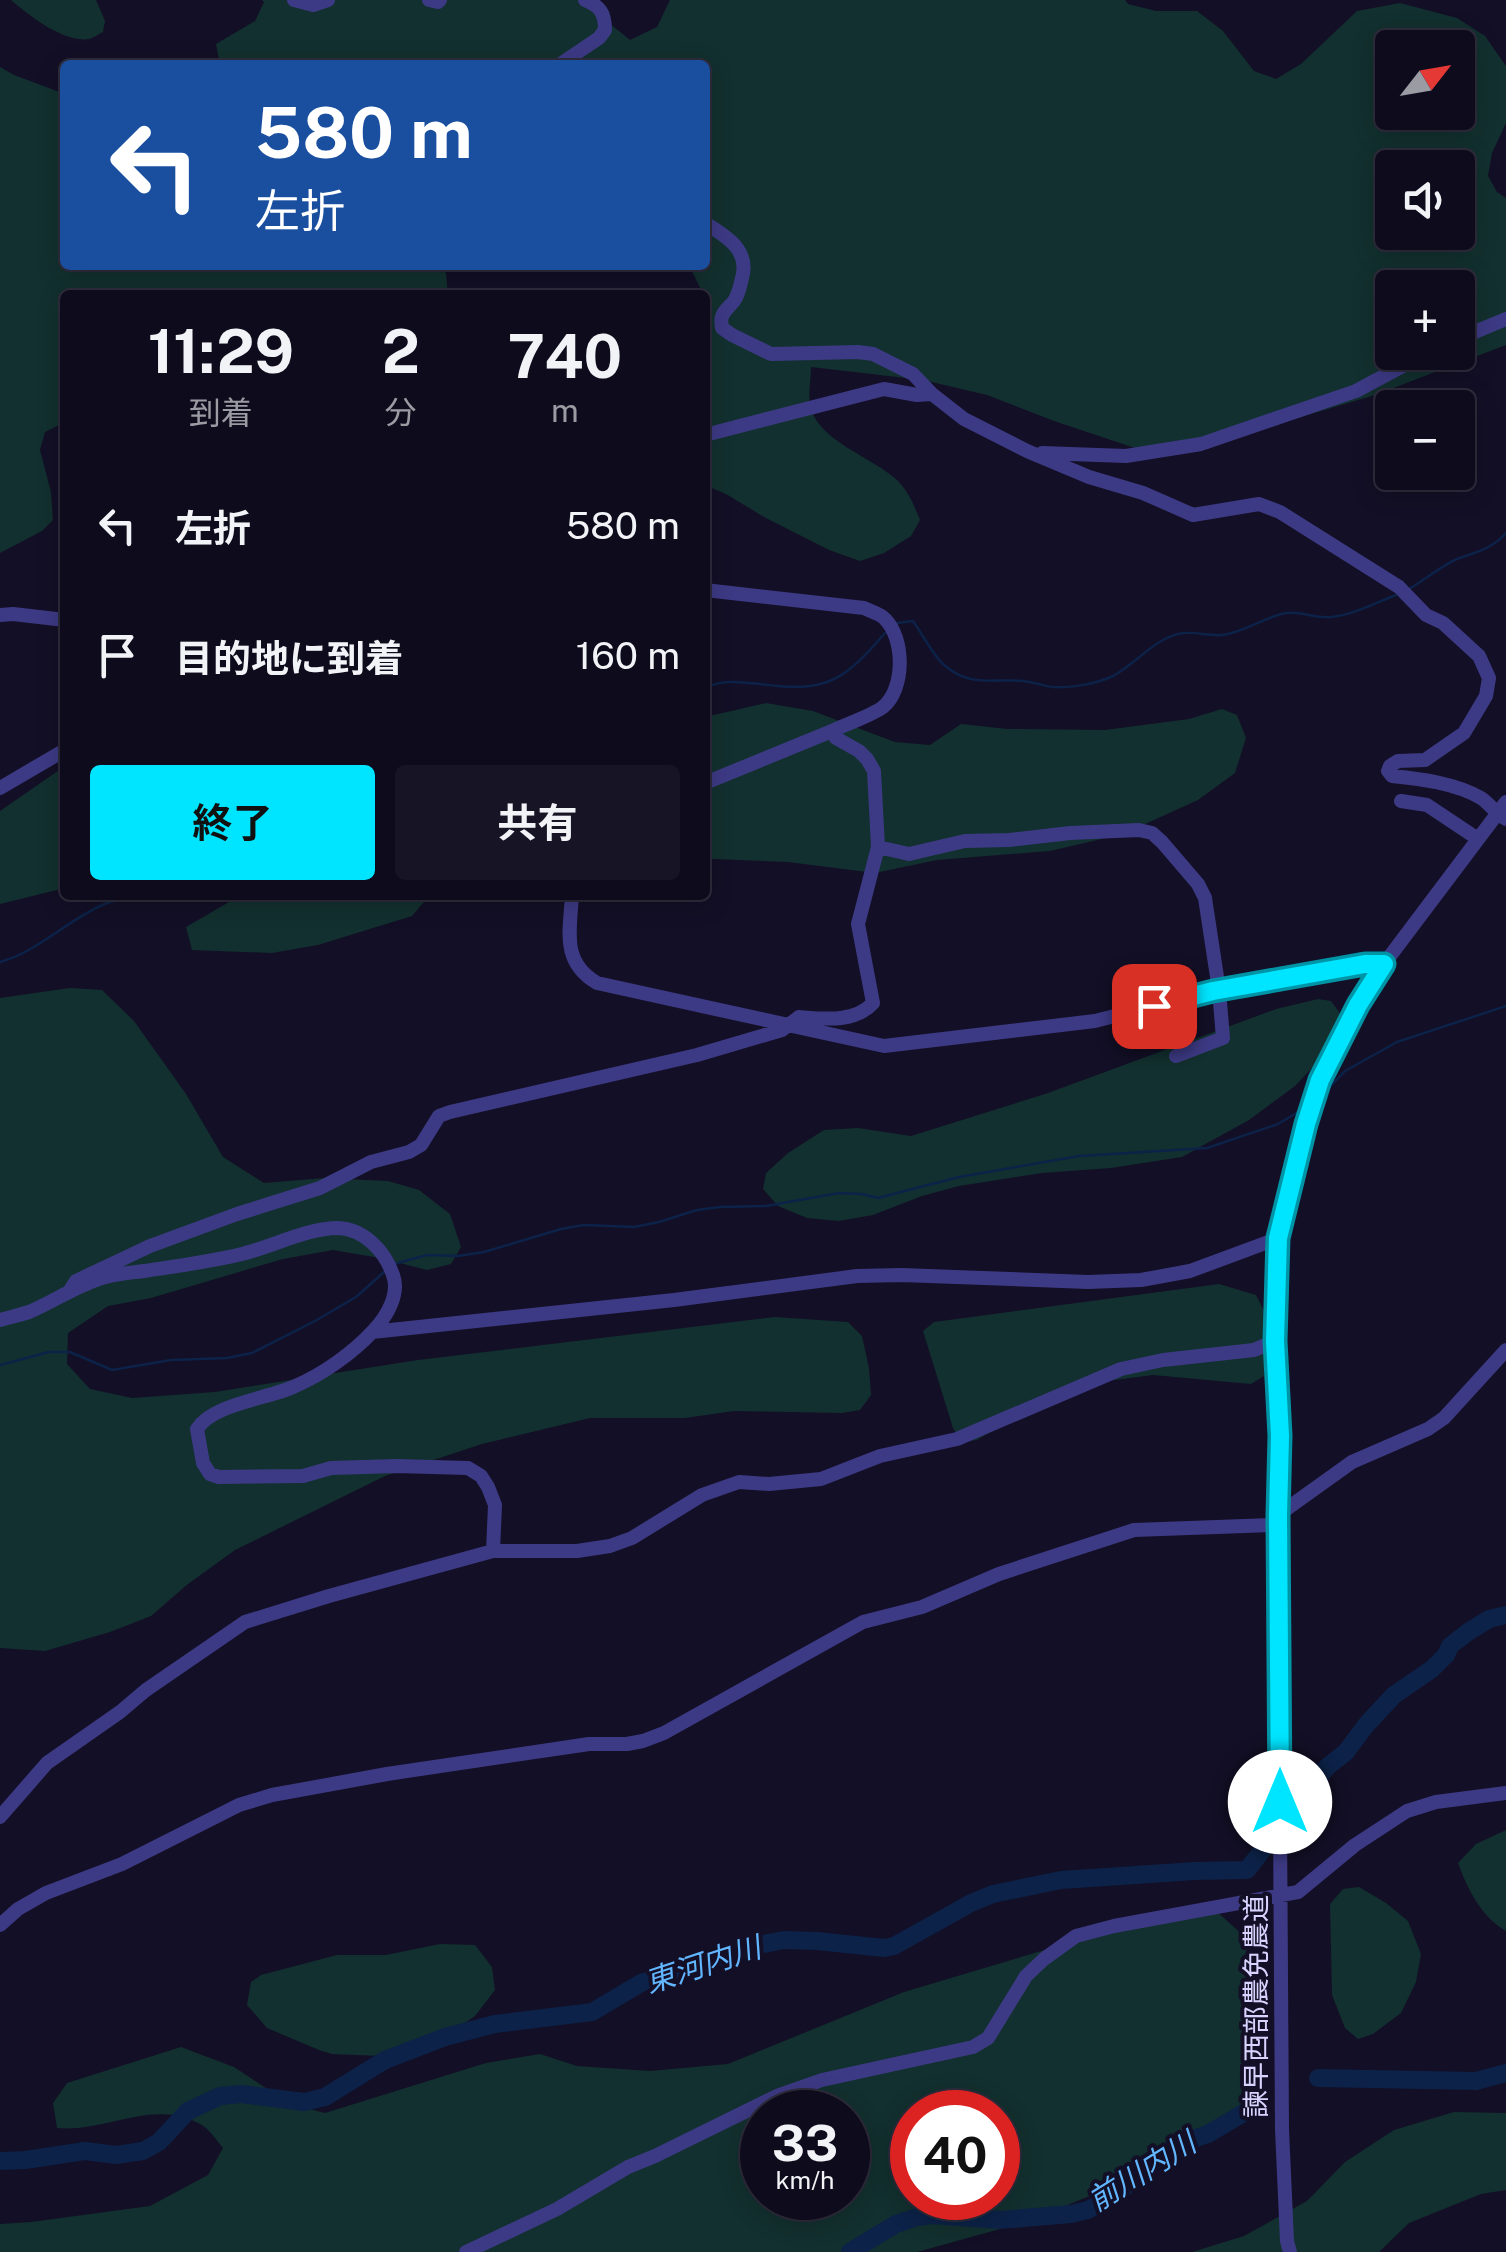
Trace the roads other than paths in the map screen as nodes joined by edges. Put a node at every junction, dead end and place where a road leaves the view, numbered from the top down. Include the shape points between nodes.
1 (294, 0) edge
2 (328, 0) edge
3 (429, 0) edge
4 (440, 0) edge
5 (585, 0) edge
6 (564, 60) edge
7 (710, 226) edge
8 (1506, 319) edge
9 (1475, 332) edge
10 (1394, 370) edge
11 (932, 394) junction
12 (710, 433) edge
13 (1032, 454) junction
14 (710, 591) edge
15 (0, 615) edge
16 (60, 619) edge
17 (832, 731) junction
18 (60, 752) edge
19 (710, 781) edge
20 (0, 788) edge
21 (1402, 802) dead end
22 (1503, 812) edge
23 (1478, 839) junction
24 (878, 847) junction
25 (572, 900) edge
26 (1384, 964) junction
27 (1218, 990) junction
28 (787, 1024) junction
29 (1176, 1056) dead end
30 (1278, 1238) junction
31 (68, 1292) junction
32 (0, 1320) edge
33 (372, 1332) junction
34 (1275, 1341) junction
35 (1506, 1350) edge
36 (1278, 1515) junction
37 (493, 1551) junction
38 (1506, 1793) edge
39 (0, 1817) edge
40 (1280, 1896) junction
41 (0, 1925) edge
42 (466, 2252) edge
43 (1290, 2252) edge

1 - 2 street
3 - 4 street
5 - 6 street via 605,15 606,30
7 - 11 street via 736,244 745,268 722,328 770,354 873,354 913,374
8 - 9 street
10 - 13 street via 1201,444 1126,456
11 - 12 street via 884,390
11 - 13 street
13 - 22 street via 1194,516 1267,506 1389,579 1479,656 1489,678 1464,733 1425,760 1398,762 1388,771 1466,791
14 - 17 street via 864,608 885,619 898,637 896,688 884,706
15 - 16 street
17 - 19 street
17 - 24 street via 874,771
18 - 20 street
21 - 23 street via 1427,805
22 - 23 street, 諫早西部農免農道
23 - 26 street, 諫早西部農免農道
24 - 27 street via 910,854 965,840 1152,834 1205,898
24 - 28 street via 858,924 874,1003 854,1016 799,1017
25 - 28 street via 569,950 586,977
26 - 27 street
26 - 30 street, 諫早西部農免農道 via 1320,1080
27 - 28 street via 1096,1021 884,1046
27 - 29 street via 1222,1038
28 - 31 street via 680,1060 439,1116 409,1152 150,1246 76,1281
30 - 33 street via 1190,1271 1141,1280 857,1276
30 - 34 street, 諫早西部農免農道
31 - 32 street
31 - 33 street via 101,1278 246,1253 337,1228 368,1239 394,1277 387,1314
33 - 37 street via 294,1387 203,1420 197,1430 203,1463 219,1477 468,1468 481,1476 495,1505
34 - 36 street, 諫早西部農免農道
34 - 37 street via 1121,1370 957,1439 821,1478 740,1482 702,1495 610,1546
35 - 36 street via 1444,1418 1352,1462
36 - 40 street, 諫早西部農免農道
36 - 41 street via 1272,1525 1134,1530 863,1622 643,1741 426,1768 239,1805 152,1851 46,1893
37 - 39 street via 246,1622 47,1763
38 - 40 street via 1408,1811 1298,1892
40 - 42 street via 1076,1936 1026,1976 988,2038 973,2047 779,2096
40 - 43 street, 諫早西部農免農道

